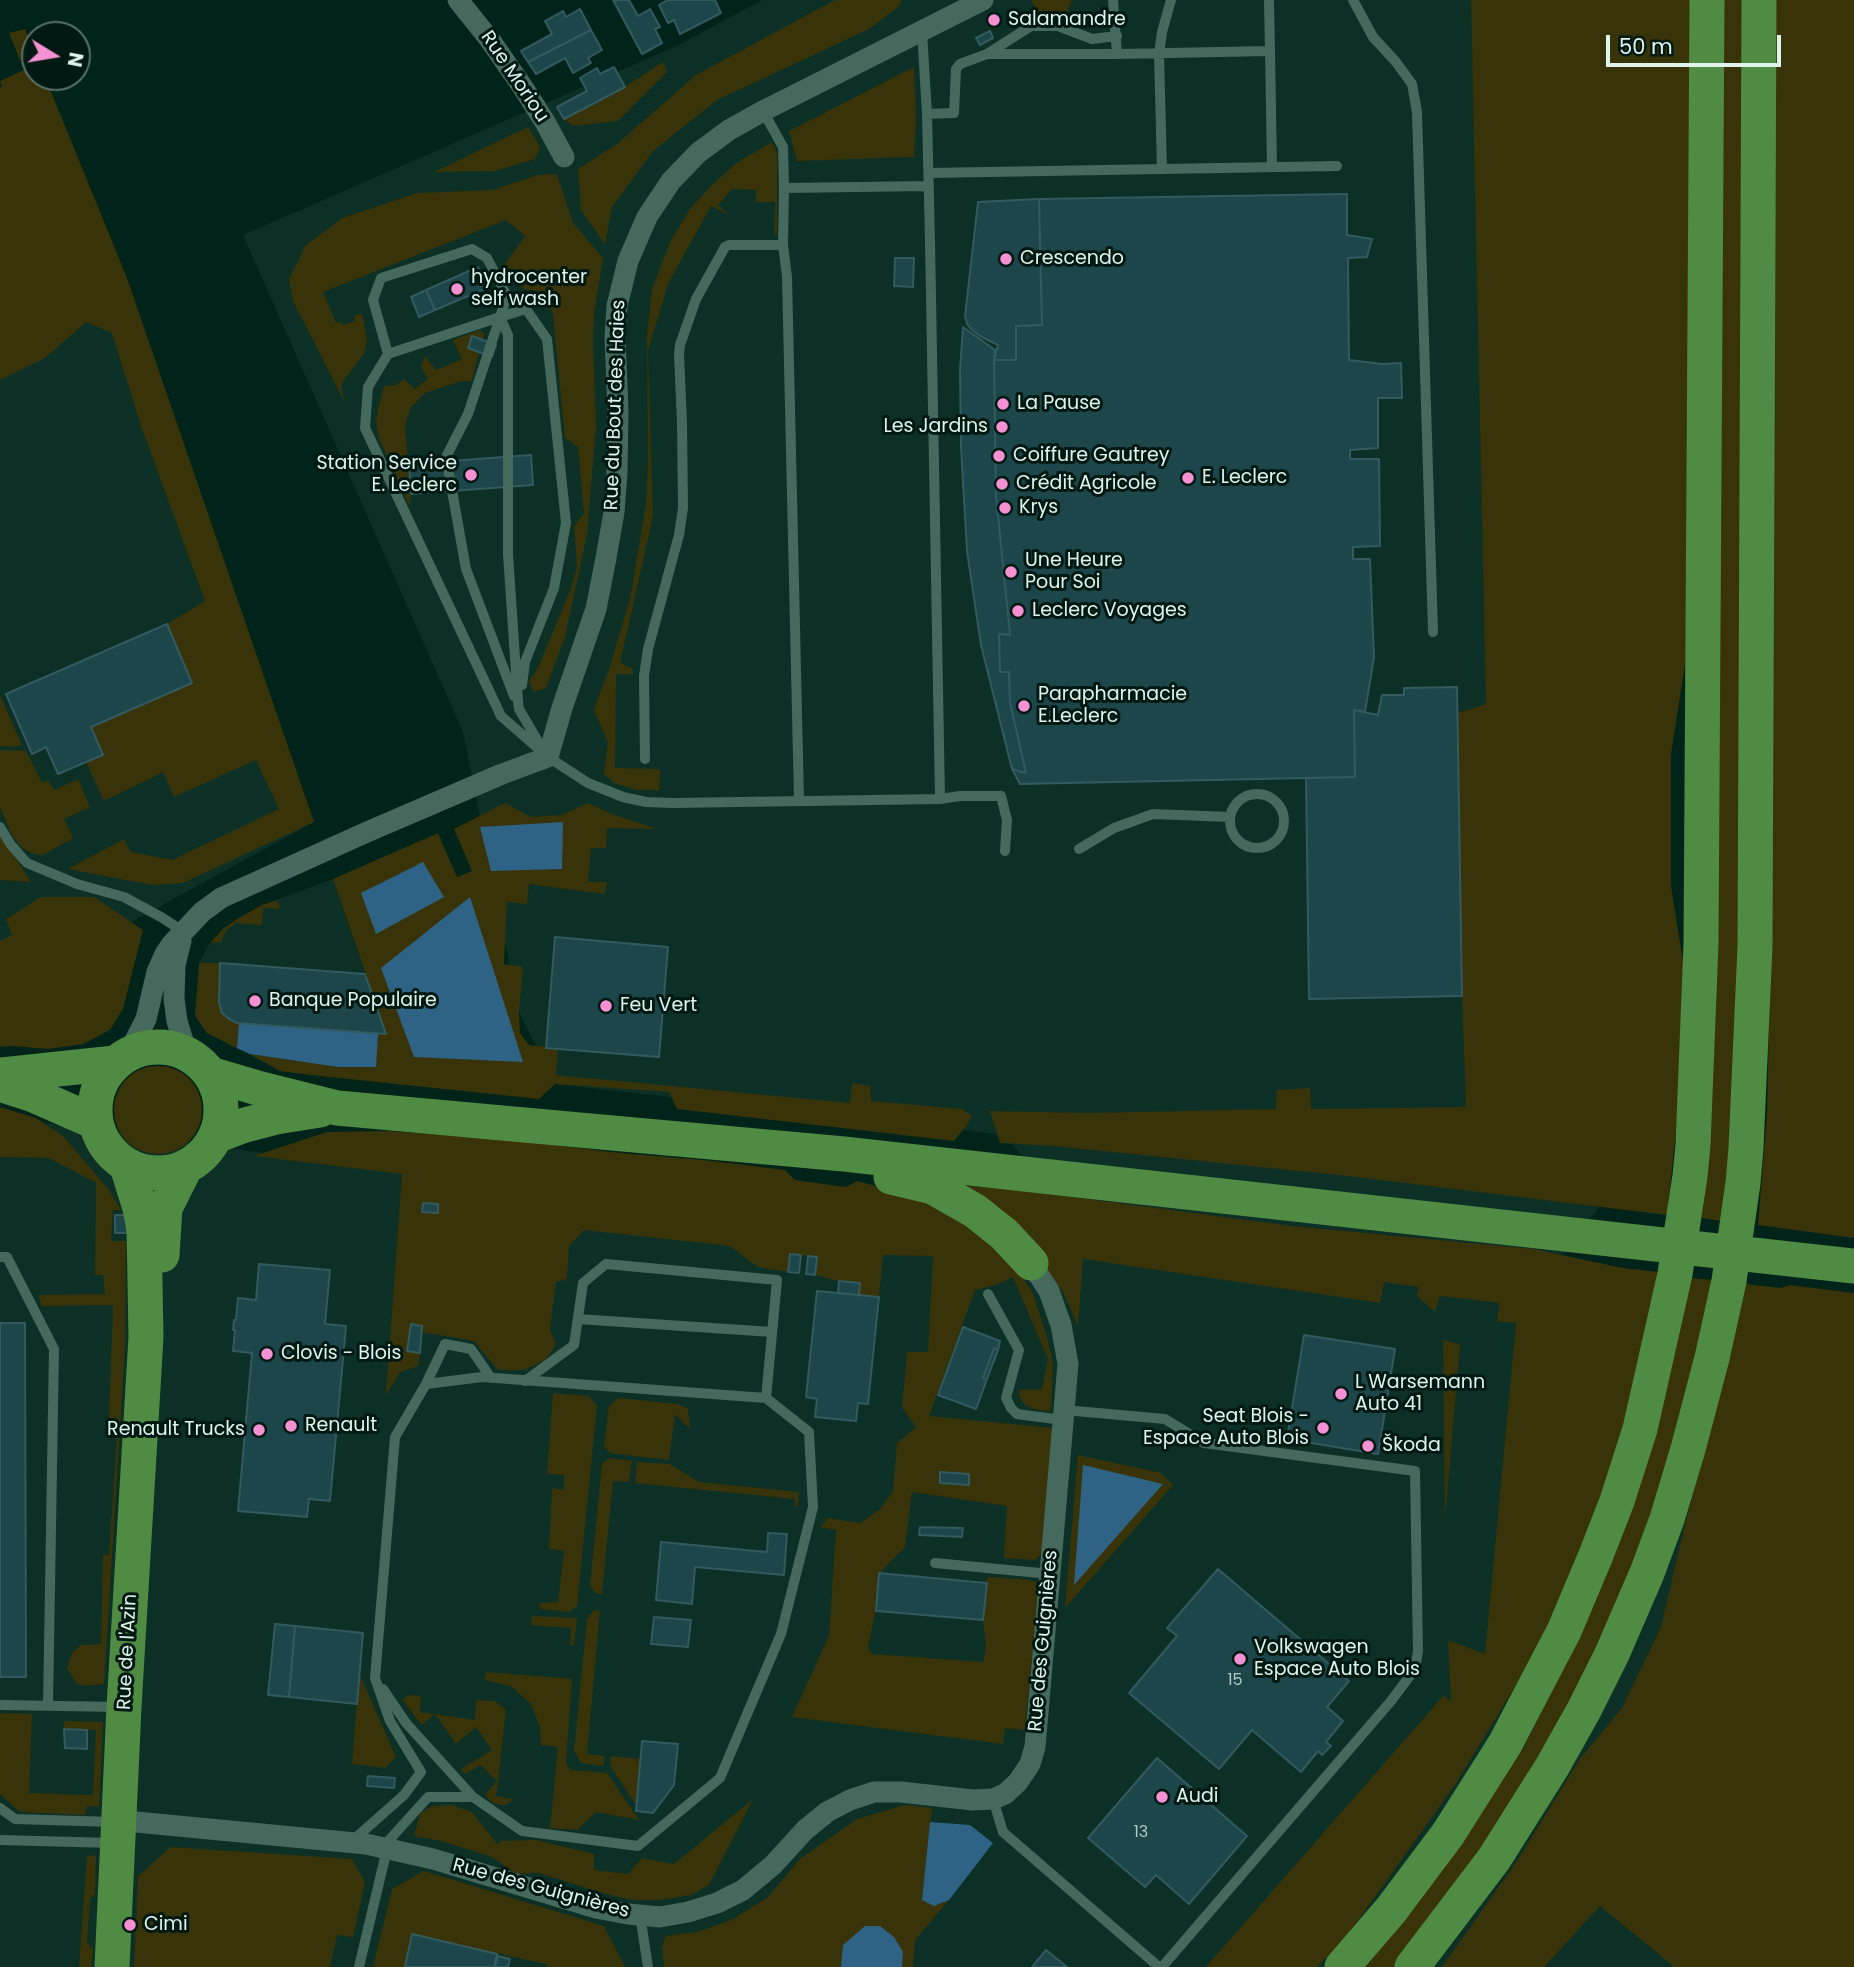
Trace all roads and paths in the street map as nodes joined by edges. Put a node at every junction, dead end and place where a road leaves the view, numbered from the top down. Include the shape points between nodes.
1 (458, 0) edge
2 (983, 0) edge
3 (1113, 0) edge
4 (1171, 0) edge
5 (1269, 0) edge
6 (1353, 0) edge
7 (1707, 0) edge
8 (1759, 0) edge
9 (922, 31) junction
10 (1116, 36) junction
11 (1270, 51) junction
12 (987, 54) junction
13 (1117, 54) junction
14 (1159, 54) junction
15 (763, 111) junction
16 (927, 114) junction
17 (564, 157) dead end
18 (1338, 166) dead end
19 (1272, 167) junction
20 (1162, 169) junction
21 (929, 173) junction
22 (929, 186) junction
23 (785, 188) junction
24 (783, 245) junction
25 (508, 296) junction
26 (526, 309) junction
27 (500, 317) junction
28 (388, 354) junction
29 (1433, 632) dead end
30 (519, 709) junction
31 (548, 757) junction
32 (645, 760) dead end
33 (940, 799) junction
34 (799, 800) junction
35 (1230, 817) junction
36 (0, 827) edge
37 (1079, 849) dead end
38 (1005, 851) dead end
39 (184, 932) junction
40 (122, 1059) junction
41 (198, 1064) junction
42 (0, 1075) edge
43 (0, 1084) edge
44 (337, 1108) junction
45 (95, 1122) junction
46 (216, 1136) junction
47 (844, 1154) junction
48 (127, 1166) junction
49 (185, 1168) junction
50 (0, 1257) edge
51 (1031, 1264) joint
52 (1854, 1266) edge
53 (988, 1294) dead end
54 (578, 1319) junction
55 (772, 1332) junction
56 (146, 1337) junction
57 (491, 1378) junction
58 (525, 1381) junction
59 (426, 1384) junction
60 (766, 1398) junction
61 (1064, 1415) junction
62 (935, 1563) dead end
63 (1050, 1574) junction
64 (375, 1678) junction
65 (0, 1705) edge
66 (48, 1706) junction
67 (124, 1707) junction
68 (473, 1797) junction
69 (993, 1799) junction
70 (0, 1808) edge
71 (0, 1818) edge
72 (16, 1819) junction
73 (119, 1833) junction
74 (0, 1840) edge
75 (350, 1843) junction
76 (384, 1848) junction
77 (640, 1915) junction
78 (113, 1967) edge
79 (359, 1967) edge
80 (648, 1967) edge
81 (1161, 1967) edge
82 (1342, 1967) edge
83 (1412, 1967) edge

1 - 17 street, Rue Moriou via 524,89
2 - 9 street, Rue du Bout des Haies
3 - 10 lane
4 - 14 lane
5 - 11 lane
6 - 29 lane via 1373,37 1412,84 1418,112
7 - 82 main road via 1701,944 1692,1155 1675,1274 1640,1429 1564,1631 1505,1744 1448,1833
8 - 83 main road via 1755,946 1746,1148 1729,1281 1667,1519 1612,1654 1511,1833
9 - 15 street, Rue du Bout des Haies
9 - 16 lane
10 - 12 lane via 1092,39 1058,26 1031,26
10 - 13 lane
11 - 14 lane
11 - 19 lane
12 - 13 lane
12 - 16 lane via 956,69 954,113
13 - 14 lane
14 - 20 lane
15 - 23 lane via 783,147
15 - 31 street, Rue du Bout des Haies via 698,153 671,181 646,217 628,261 615,327 618,441 614,512 596,609
16 - 21 lane
18 - 19 lane
19 - 20 lane
20 - 21 lane
21 - 22 lane
22 - 23 lane
22 - 33 lane
23 - 24 lane
24 - 32 lane via 724,247 696,299 680,345 682,508 644,676
24 - 34 lane
25 - 26 lane
25 - 27 lane
25 - 28 lane via 486,258 472,249 380,278 373,300
26 - 27 lane
26 - 30 lane via 547,339 566,523 554,588 525,662
27 - 28 lane
27 - 30 lane via 508,335 508,554
27 - 30 lane via 468,414 446,457 466,569
28 - 31 lane via 368,387 365,428 501,716
30 - 31 lane
31 - 34 lane via 600,789 646,802
31 - 39 street via 221,898
33 - 34 lane
33 - 38 lane via 1001,796 1007,820
35 - 35 lane via 1234,835 1255,848 1275,841 1283,826 1278,804 1265,795 1246,796
35 - 37 lane via 1153,814 1114,828
36 - 39 lane via 27,863 124,897
39 - 40 street via 165,954 146,1018
39 - 41 street via 174,982 177,1021
40 - 41 main road via 156,1046
40 - 42 main road
40 - 45 main road via 102,1080 95,1100
41 - 44 main road via 261,1089
41 - 46 main road via 219,1094
43 - 45 main road
44 - 46 main road via 276,1117
44 - 47 main road
45 - 48 main road via 101,1140
46 - 49 main road
47 - 51 main road via 879,1174 933,1187 975,1210
47 - 52 main road
48 - 49 main road via 166,1174
48 - 56 main road, Rue de l'Azin via 144,1229
49 - 56 main road, Rue de l'Azin via 166,1209 159,1298
50 - 66 lane via 7,1257 54,1349
51 - 61 street, Rue des Guignières via 1049,1291 1061,1325 1068,1364
53 - 61 lane via 1019,1350 1006,1398 1011,1408 1024,1415
54 - 55 lane
54 - 55 lane via 583,1283 606,1264 776,1280
54 - 58 lane via 574,1345
55 - 60 lane
56 - 67 main road, Rue de l'Azin
57 - 58 lane
57 - 59 lane
57 - 59 lane via 471,1349 445,1344
58 - 60 lane
59 - 64 lane via 395,1437
60 - 68 lane via 809,1432 813,1507 781,1634 720,1778 638,1846 522,1831
61 - 63 street, Rue des Guignières
61 - 81 lane via 1166,1419 1204,1443 1415,1471 1415,1669
62 - 63 lane
63 - 69 street, Rue des Guignières via 1030,1764 1018,1782
64 - 68 lane via 406,1723
64 - 75 lane via 390,1721 421,1772 404,1795
65 - 66 lane
66 - 67 lane
67 - 73 main road, Rue de l'Azin
68 - 76 lane via 428,1797
69 - 77 street, Rue des Guignières via 874,1792 827,1812 743,1890 688,1912
69 - 81 lane via 1003,1832
70 - 72 lane
71 - 72 lane
72 - 73 lane
73 - 74 lane
73 - 75 street, Rue des Guignières via 136,1822
73 - 78 main road, Rue de l'Azin
75 - 76 street, Rue des Guignières
76 - 77 street, Rue des Guignières via 596,1908
76 - 79 lane
77 - 80 lane

